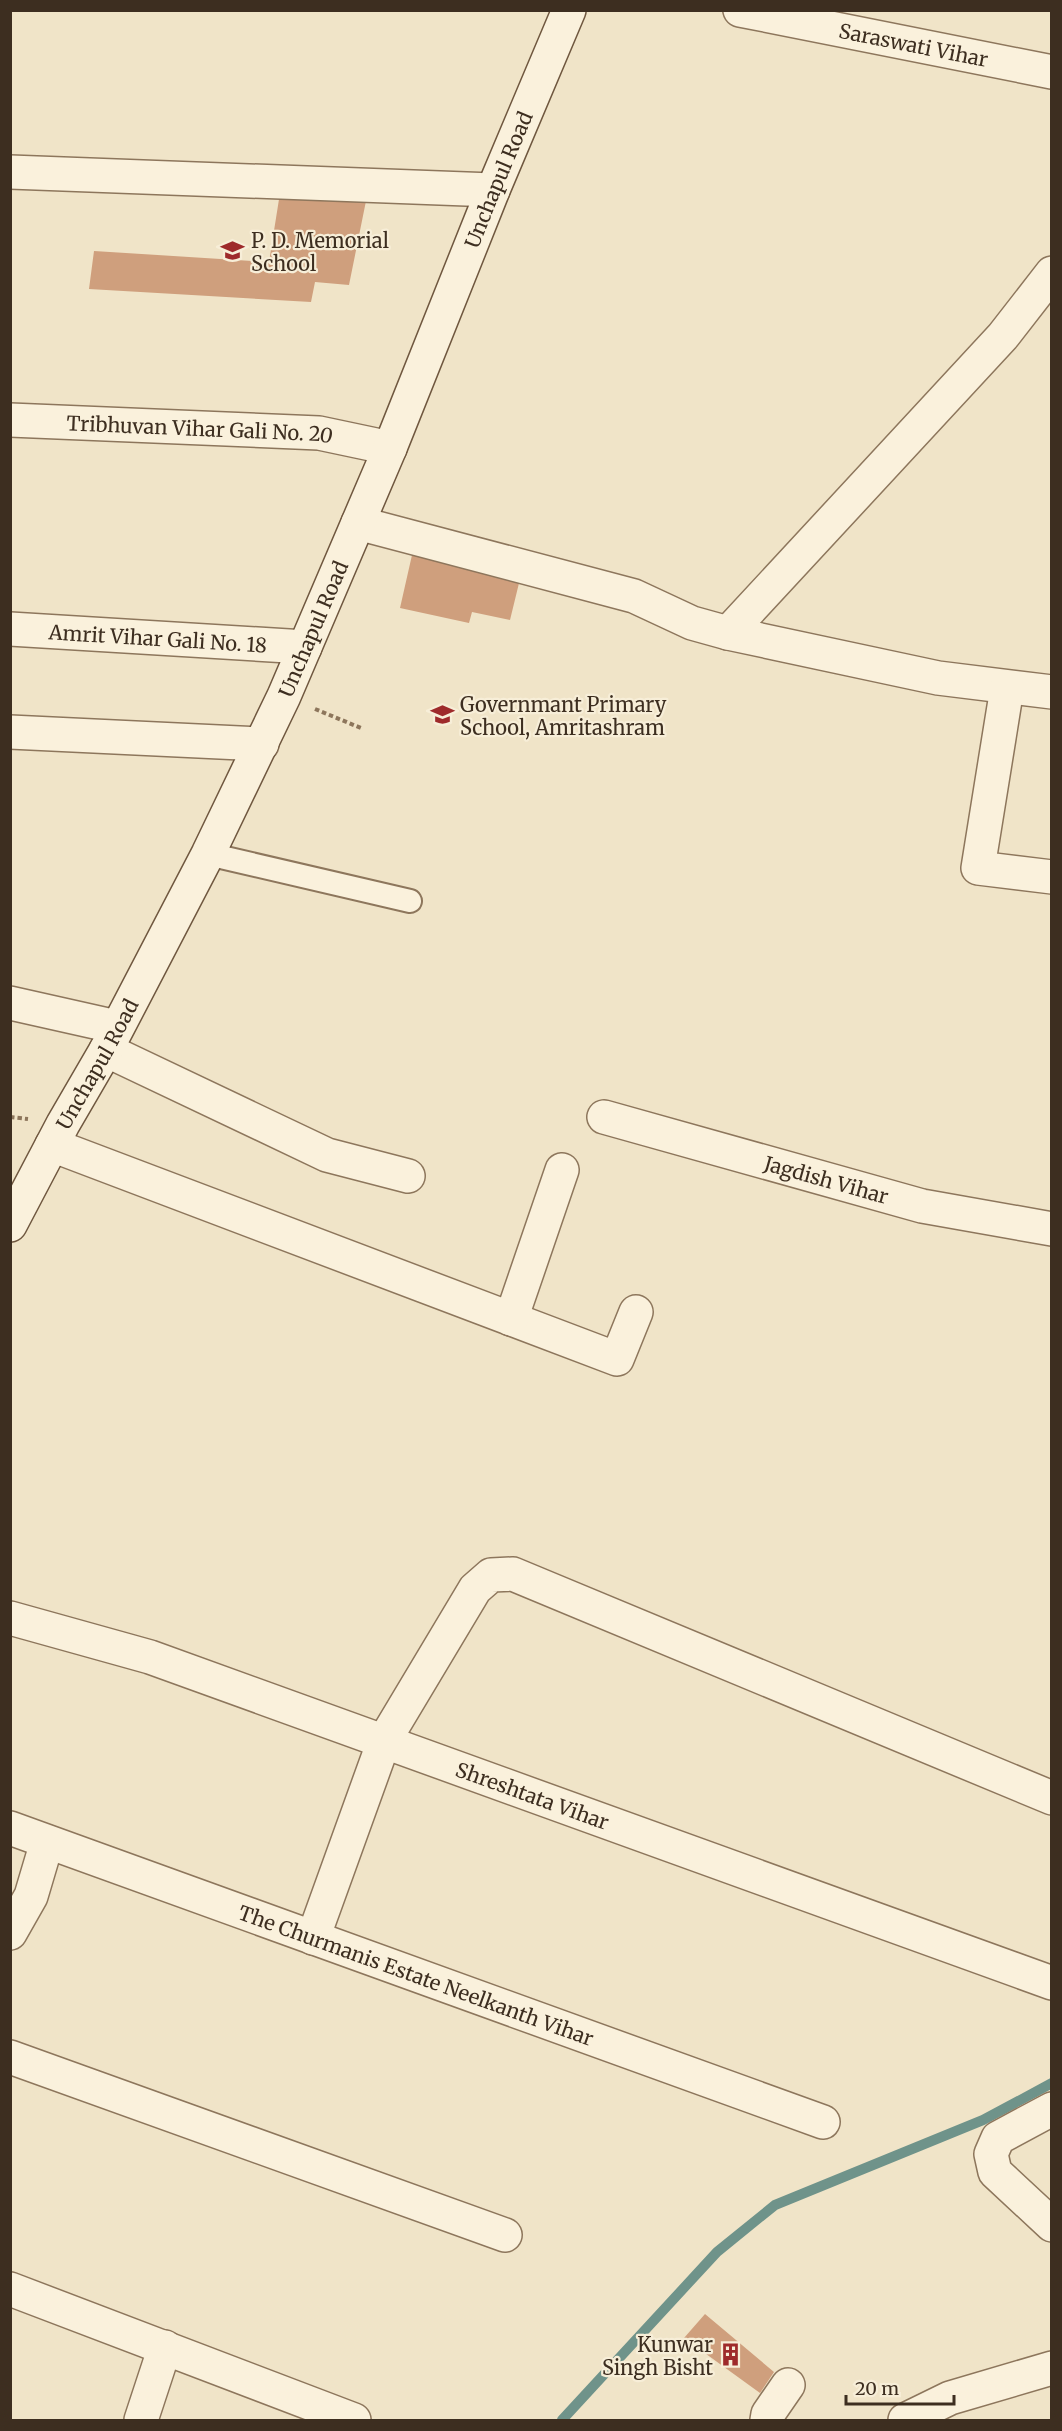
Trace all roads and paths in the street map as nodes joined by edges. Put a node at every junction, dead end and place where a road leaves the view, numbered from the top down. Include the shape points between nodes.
1 (569, 10) edge
2 (740, 10) edge
3 (1052, 72) edge
4 (10, 172) edge
5 (493, 190) junction
6 (1052, 273) edge
7 (10, 420) edge
8 (390, 448) junction
9 (358, 523) junction
10 (10, 629) edge
11 (728, 633) junction
12 (305, 647) junction
13 (1007, 688) junction
14 (1052, 692) edge
15 (284, 696) junction
16 (361, 728) dead end
17 (10, 732) edge
18 (262, 744) junction
19 (208, 854) junction
20 (1052, 876) edge
21 (410, 901) dead end
22 (10, 1003) edge
23 (112, 1038) junction
24 (604, 1117) dead end
25 (52, 1145) junction
26 (562, 1170) dead end
27 (408, 1176) dead end
28 (10, 1225) edge
29 (1052, 1229) edge
30 (636, 1312) dead end
31 (511, 1319) junction
32 (10, 1618) edge
33 (384, 1741) junction
34 (1052, 1798) edge
35 (10, 1828) edge
36 (46, 1842) junction
37 (10, 1933) edge
38 (313, 1938) junction
39 (1052, 1983) edge
40 (10, 2057) edge
41 (1052, 2109) edge
42 (823, 2122) dead end
43 (1052, 2225) edge
44 (505, 2235) dead end
45 (10, 2289) edge
46 (165, 2347) junction
47 (1052, 2368) edge
48 (788, 2385) dead end
49 (349, 2420) edge
50 (141, 2421) edge
51 (767, 2421) edge
52 (905, 2421) edge

1 - 5 street, Unchapul Road
2 - 3 street, Saraswati Vihar
4 - 5 street
5 - 8 street, Unchapul Road
6 - 11 street via 1003,336
7 - 8 street, Tribhuvan Vihar Gali No. 20 via 319,433
8 - 9 street, Unchapul Road
9 - 11 street via 634,596 692,624
9 - 12 street, Unchapul Road
10 - 12 street, Amrit Vihar Gali No. 18
11 - 13 street via 938,678
12 - 15 street, Unchapul Road
13 - 14 street
13 - 20 street via 978,868
15 - 16 path
15 - 18 street, Unchapul Road
17 - 18 street
18 - 19 street, Unchapul Road
19 - 21 lane
19 - 23 street, Unchapul Road
22 - 23 street
23 - 25 street, Unchapul Road
23 - 27 street via 327,1155
24 - 29 street, Jagdish Vihar via 922,1206
25 - 28 street, Unchapul Road
25 - 31 street
26 - 31 street
30 - 31 street via 617,1359
32 - 33 street, Shreshtata Vihar via 150,1657
33 - 34 street via 475,1590 491,1575 513,1574
33 - 38 street
33 - 39 street, Shreshtata Vihar
35 - 36 street, The Churmanis Estate Neelkanth Vihar
36 - 37 street via 31,1896
36 - 38 street, The Churmanis Estate Neelkanth Vihar
38 - 42 street, The Churmanis Estate Neelkanth Vihar
40 - 44 street
41 - 43 street via 998,2138 991,2154 995,2172
45 - 46 street
46 - 49 street
46 - 50 street
47 - 52 street via 950,2398
48 - 51 street

